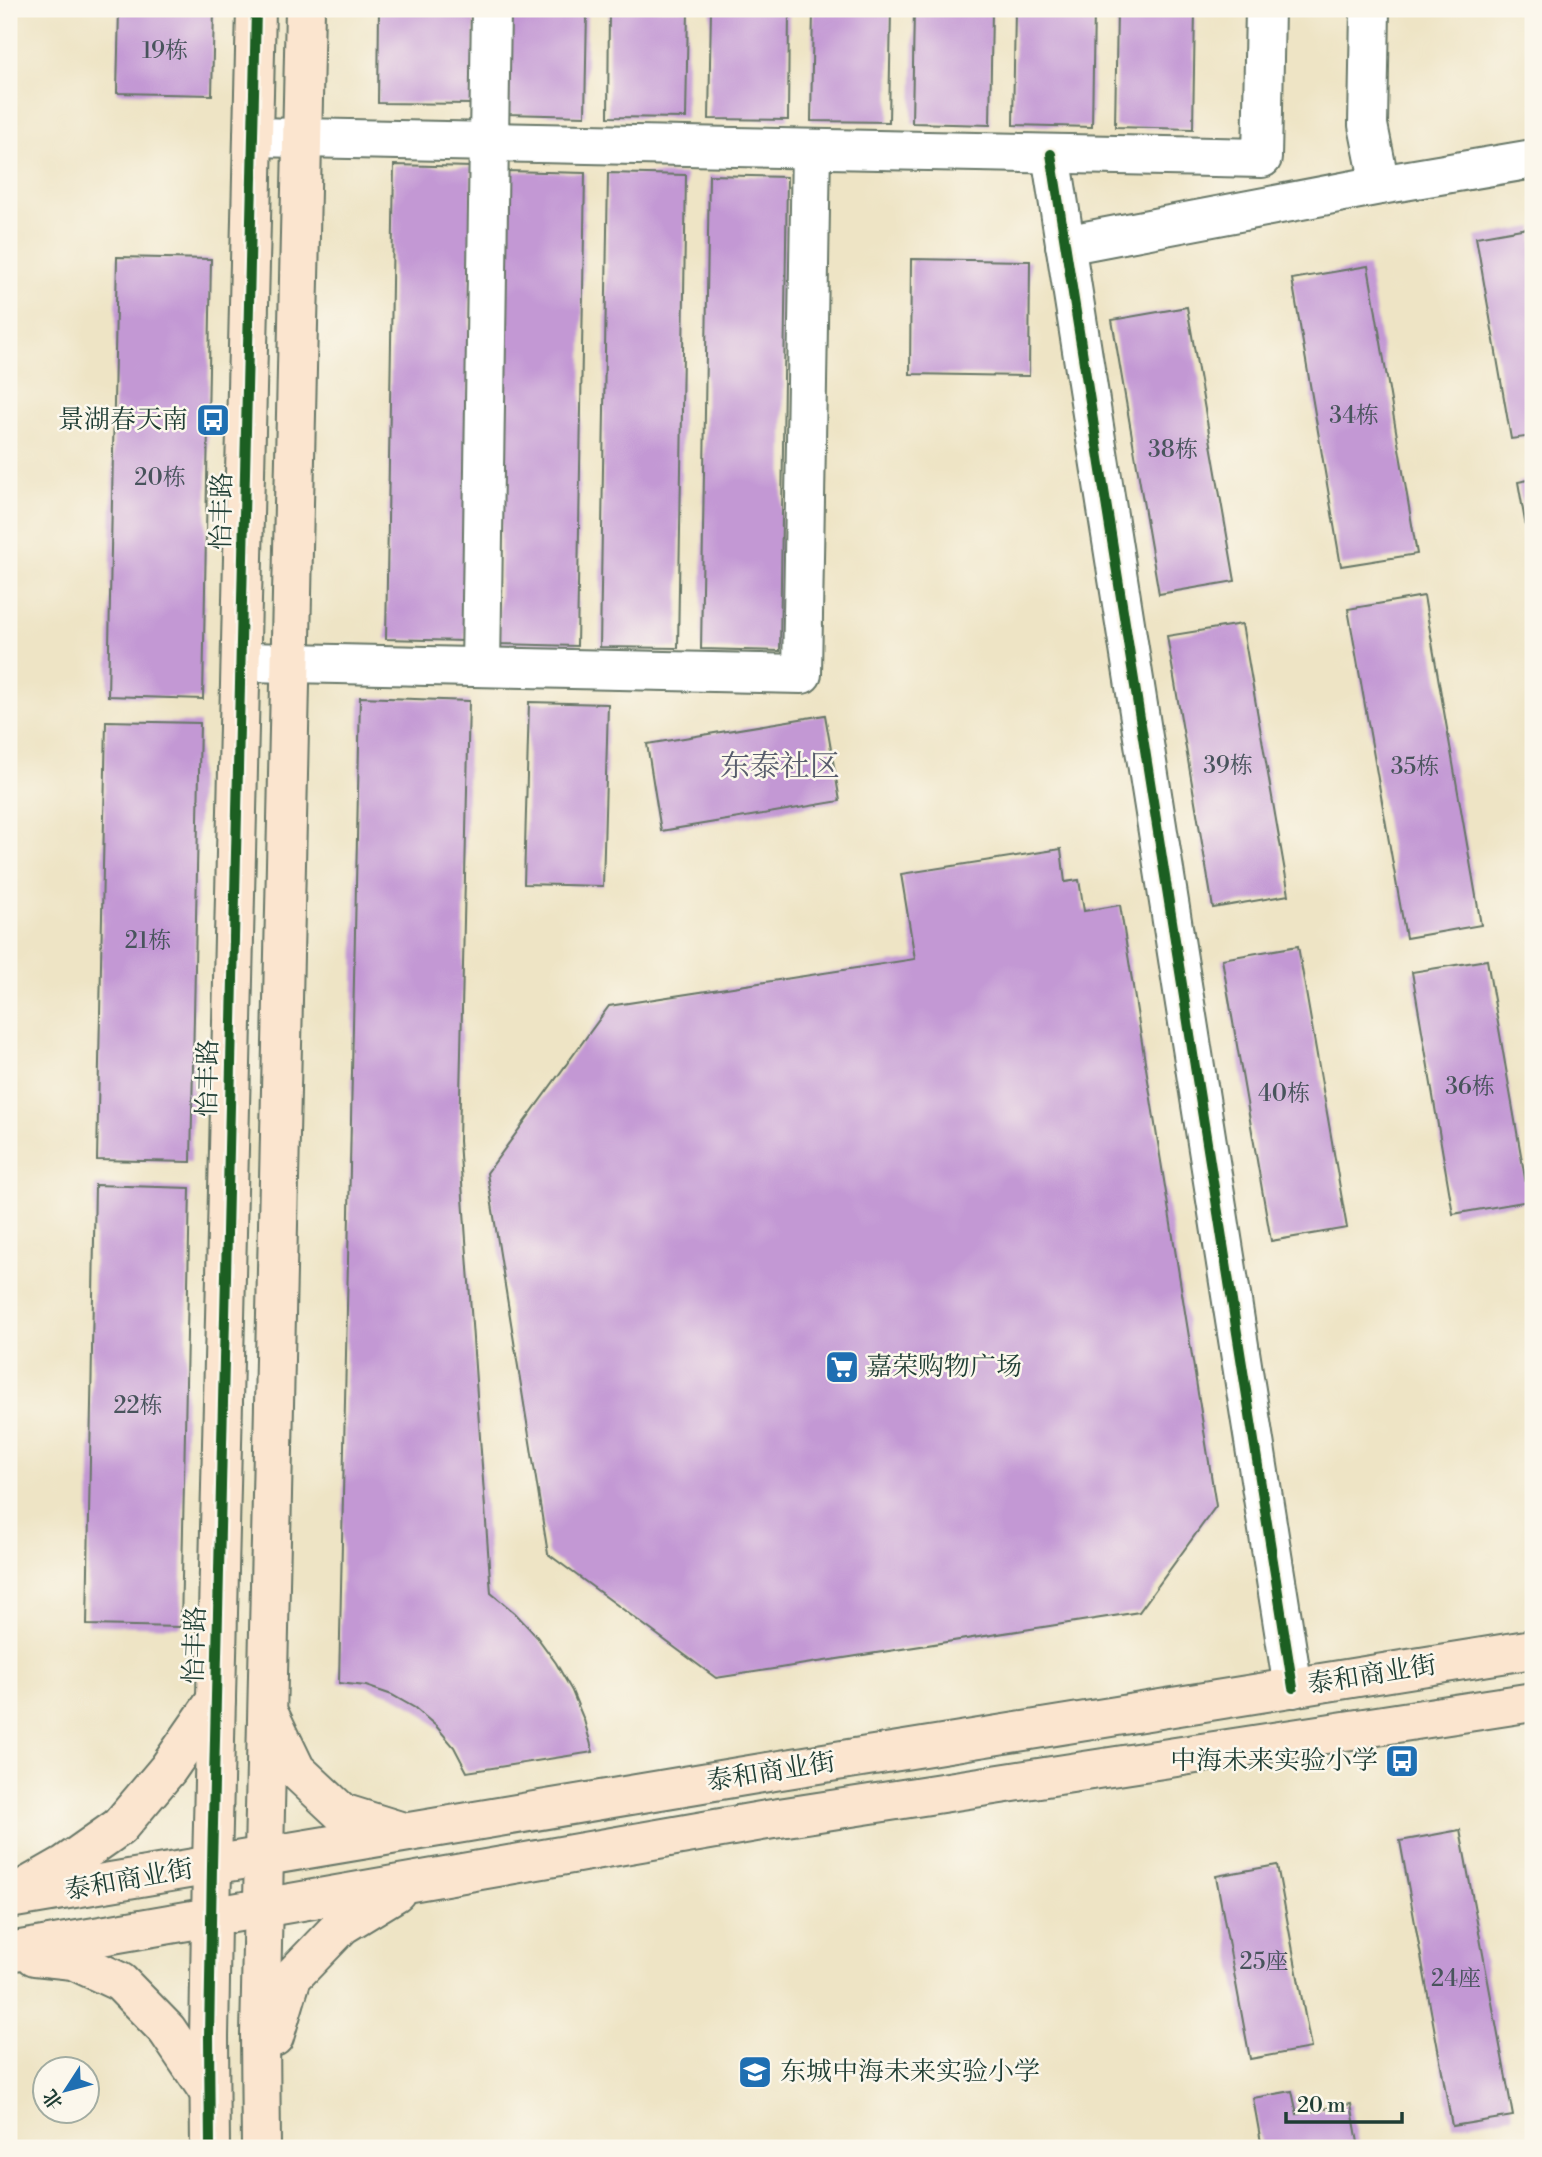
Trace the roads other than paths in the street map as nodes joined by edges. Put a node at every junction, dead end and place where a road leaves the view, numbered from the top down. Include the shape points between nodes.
1 (256, 9) edge
2 (305, 9) edge
3 (491, 9) edge
4 (1265, 9) edge
5 (1370, 9) edge
6 (253, 137) junction
7 (302, 138) junction
8 (489, 142) junction
9 (811, 149) junction
10 (1051, 154) junction
11 (1533, 159) edge
12 (1380, 186) junction
13 (1065, 245) junction
14 (241, 662) junction
15 (290, 664) junction
16 (481, 667) junction
17 (1533, 1649) edge
18 (1293, 1688) junction
19 (216, 1700) junction
20 (1533, 1702) edge
21 (267, 1710) junction
22 (405, 1833) junction
23 (264, 1857) junction
24 (212, 1866) junction
25 (413, 1882) junction
26 (9, 1898) edge
27 (263, 1907) junction
28 (211, 1917) junction
29 (9, 1953) edge
30 (261, 2081) junction
31 (209, 2092) junction
32 (210, 2148) edge
33 (261, 2148) edge

1 - 6 street, 怡丰路
2 - 7 street
3 - 8 street
4 - 10 street via 1262,158
5 - 12 street via 1368,125
6 - 7 street
6 - 14 street, 怡丰路
7 - 8 street
7 - 15 street
8 - 9 street
8 - 16 street
9 - 10 street
9 - 16 street via 802,674
10 - 13 street
11 - 12 street
12 - 13 street
13 - 18 street
14 - 15 street
14 - 19 street, 怡丰路
15 - 16 street
15 - 21 street
17 - 18 street, 泰和商业街
18 - 22 street, 泰和商业街
19 - 24 street, 怡丰路
19 - 26 street via 168,1769 119,1827
20 - 25 street, 泰和商业街 via 773,1819
21 - 22 street via 296,1770 342,1812
21 - 23 street
22 - 23 street, 泰和商业街
23 - 24 street, 泰和商业街
23 - 27 street
24 - 26 street, 泰和商业街
24 - 28 street, 怡丰路
25 - 27 street, 泰和商业街
25 - 30 street via 342,1925 292,1977
27 - 28 street, 泰和商业街
27 - 30 street
28 - 29 street, 泰和商业街
28 - 31 street, 怡丰路
29 - 31 street via 73,1960 120,1982 167,2030
30 - 33 street
31 - 32 street, 怡丰路

